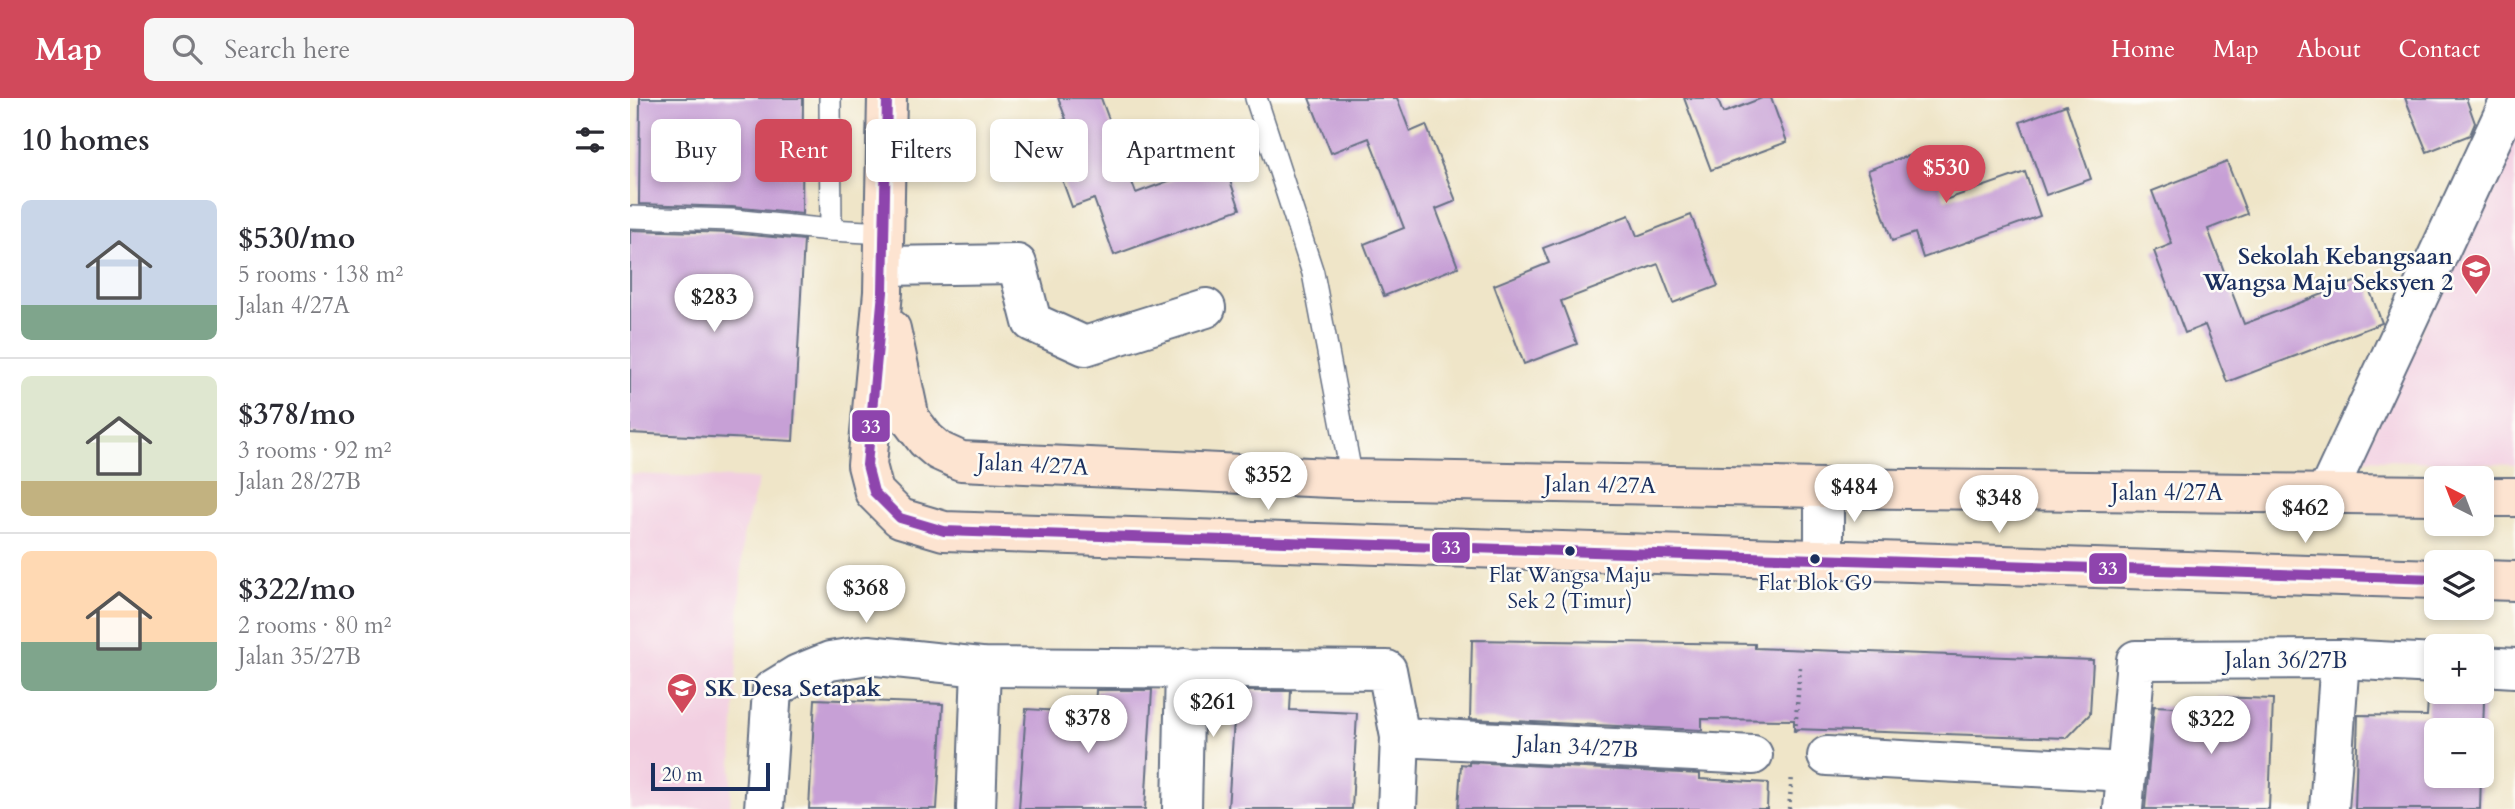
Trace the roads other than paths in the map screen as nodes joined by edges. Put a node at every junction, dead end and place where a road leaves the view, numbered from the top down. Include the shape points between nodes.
1 (830, 98) edge
2 (887, 98) edge
3 (1256, 98) edge
4 (2511, 98) edge
5 (630, 217) edge
6 (831, 230) junction
7 (884, 264) junction
8 (1206, 308) dead end
9 (1352, 479) junction
10 (1824, 488) junction
11 (2327, 493) junction
12 (2424, 495) edge
13 (2494, 496) edge
14 (2515, 497) edge
15 (1824, 559) junction
16 (2424, 579) edge
17 (2494, 580) edge
18 (2515, 581) edge
19 (2340, 659) junction
20 (2424, 663) edge
21 (981, 667) junction
22 (1185, 667) junction
23 (2494, 667) edge
24 (2515, 668) edge
25 (1400, 737) junction
26 (1753, 755) dead end
27 (1827, 756) dead end
28 (2127, 772) junction
29 (764, 809) edge
30 (976, 809) edge
31 (1182, 809) edge
32 (1397, 809) edge
33 (2123, 809) edge
34 (2329, 809) edge

1 - 6 lane
2 - 7 street, Jalan 4/27A
3 - 9 lane via 1313,273
4 - 11 street
5 - 6 lane via 732,220
6 - 7 lane
7 - 8 street via 1017,264 1032,322 1085,346
7 - 9 street, Jalan 4/27A via 910,419 939,451 961,461
7 - 15 street, Jalan 4/27A via 867,465 874,492 901,517 944,531
9 - 10 street, Jalan 4/27A
10 - 11 street, Jalan 4/27A
10 - 15 street
11 - 12 street, Jalan 4/27A
13 - 14 street
15 - 16 street, Jalan 4/27A
17 - 18 street
19 - 20 street, Jalan 36/27B
19 - 28 street, Jalan 36/27B via 2136,660
19 - 34 street
21 - 22 street
21 - 29 street via 868,655 830,661 772,690
21 - 30 street
22 - 25 street via 1387,670
22 - 31 street
23 - 24 street
25 - 26 street, Jalan 34/27B
25 - 32 street
27 - 28 street
28 - 33 street

